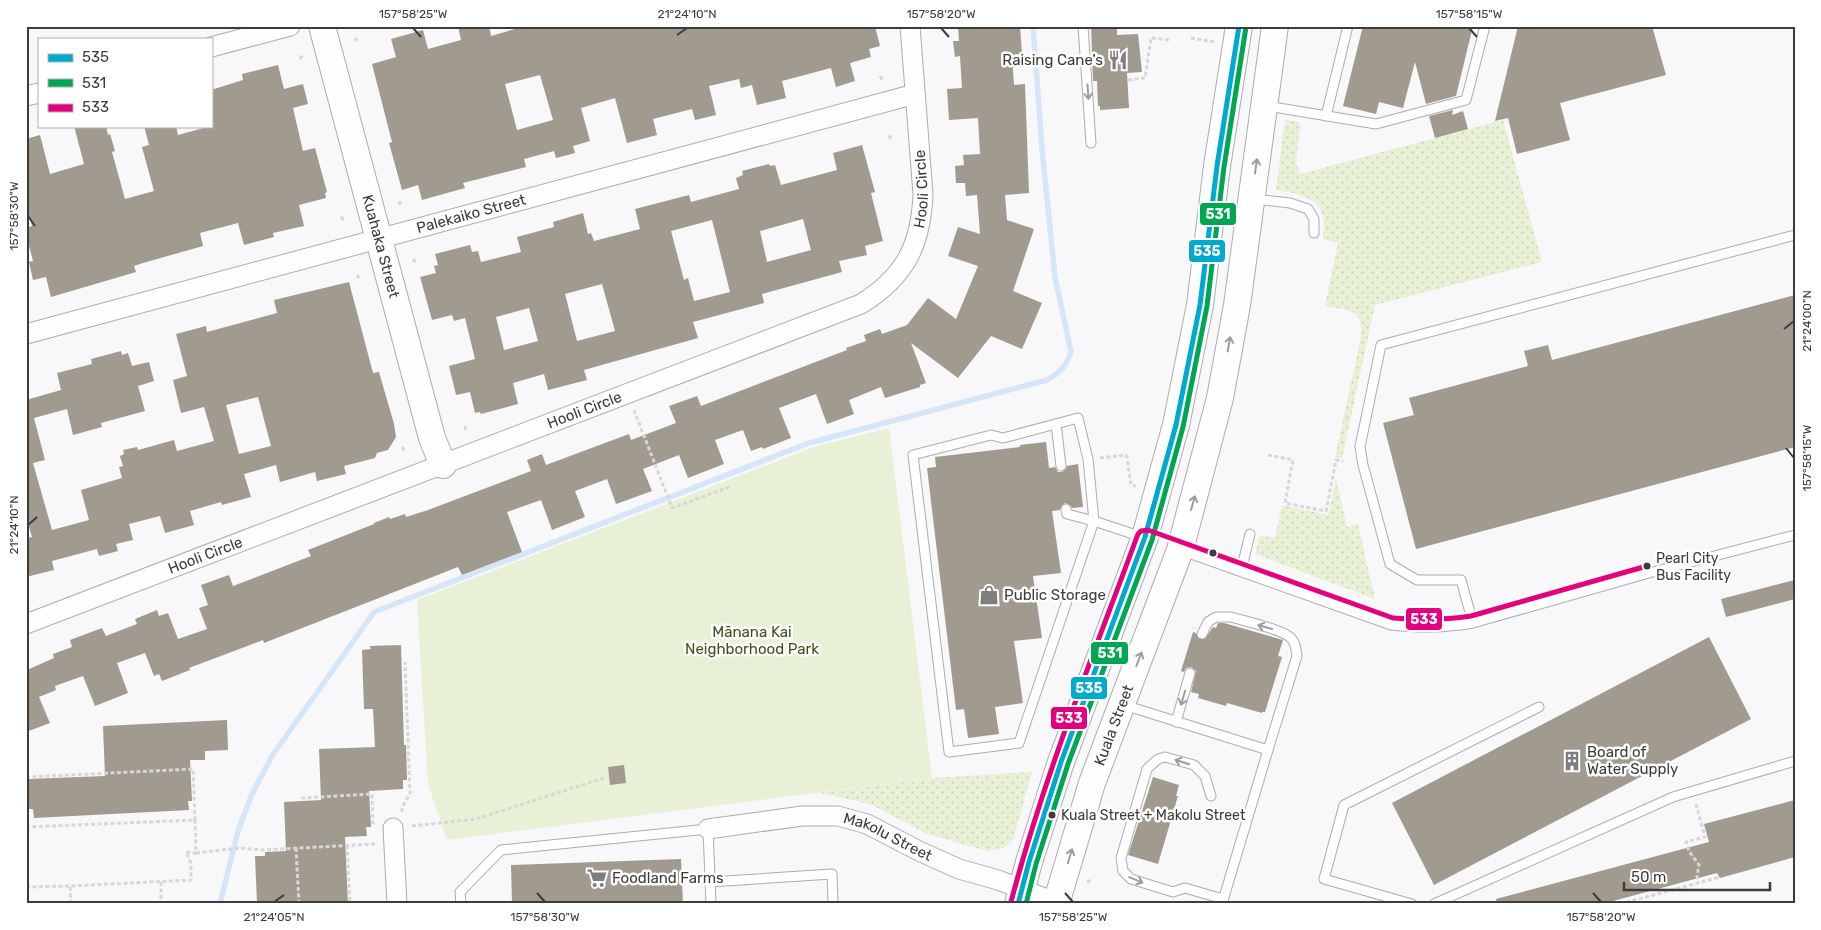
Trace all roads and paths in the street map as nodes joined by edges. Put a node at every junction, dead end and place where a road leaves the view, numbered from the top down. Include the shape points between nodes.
1 (290, 26) edge
2 (322, 26) edge
3 (910, 26) edge
4 (1083, 26) edge
5 (1239, 26) edge
6 (1275, 26) edge
7 (1348, 26) edge
8 (1484, 26) edge
9 (1192, 38) dead end
10 (1169, 40) dead end
11 (1219, 43) dead end
12 (212, 47) edge
13 (303, 54) dead end
14 (300, 59) dead end
15 (880, 76) dead end
16 (1128, 80) dead end
17 (883, 81) dead end
18 (915, 94) junction
19 (1264, 105) junction
20 (1326, 116) junction
21 (1091, 143) dead end
22 (1251, 198) junction
23 (401, 200) dead end
24 (399, 205) dead end
25 (1314, 232) dead end
26 (1795, 234) edge
27 (379, 239) junction
28 (26, 334) edge
29 (636, 416) dead end
30 (1056, 424) junction
31 (466, 425) dead end
32 (465, 430) dead end
33 (402, 447) dead end
34 (406, 452) dead end
35 (1268, 455) dead end
36 (1097, 458) dead end
37 (1343, 461) dead end
38 (443, 465) junction
39 (1061, 466) dead end
40 (732, 486) dead end
41 (1140, 487) dead end
42 (1066, 509) dead end
43 (1094, 522) junction
44 (1250, 534) dead end
45 (1795, 535) edge
46 (1145, 538) junction
47 (1180, 550) junction
48 (1241, 571) junction
49 (1473, 623) junction
50 (26, 624) edge
51 (1202, 634) dead end
52 (405, 662) dead end
53 (1190, 673) dead end
54 (1121, 704) junction
55 (1538, 707) dead end
56 (1176, 722) junction
57 (1268, 750) junction
58 (1795, 761) edge
59 (26, 777) edge
60 (607, 777) dead end
61 (1693, 792) junction
62 (1211, 796) dead end
63 (301, 798) dead end
64 (26, 800) edge
65 (195, 820) junction
66 (27, 827) edge
67 (398, 828) junction
68 (708, 829) junction
69 (374, 834) dead end
70 (381, 843) dead end
71 (347, 845) junction
72 (296, 848) junction
73 (196, 853) junction
74 (1720, 877) dead end
75 (1092, 880) dead end
76 (161, 882) junction
77 (710, 882) junction
78 (1087, 882) dead end
79 (1698, 883) junction
80 (70, 886) junction
81 (26, 888) edge
82 (1020, 896) edge
83 (1222, 902) edge
84 (1057, 903) edge
85 (71, 904) edge
86 (162, 904) edge
87 (298, 904) edge
88 (350, 904) edge
89 (397, 904) edge
90 (461, 904) edge
91 (711, 904) edge
92 (833, 904) edge
93 (1412, 904) edge
94 (1434, 904) edge
95 (1620, 904) edge

1 - 12 street
2 - 27 main road, Kuahaka Street
3 - 18 street, Hooli Circle
4 -> 21 lane
5 - 46 main road via 1219,149 1198,315 1176,425
6 - 19 main road, Kuala Street
7 - 20 lane
8 - 20 lane via 1466,100 1376,124
9 - 11 path
10 - 16 path via 1151,38 1145,78
13 - 14 path
15 - 17 path
18 - 27 street, Palekaiko Street
18 - 38 street, Hooli Circle via 922,217 917,237 900,271 874,296 852,308
19 - 20 lane
22 -> 19 main road, Kuala Street
22 - 25 lane via 1308,209 1314,219
47 -> 22 main road, Kuala Street via 1220,398 1237,305
23 - 24 path
26 - 49 lane via 1381,345 1360,447 1390,564 1417,580 1461,580
27 - 28 street, Palekaiko Street
27 - 38 main road, Kuahaka Street via 432,438
29 - 40 path via 672,508
30 - 39 lane
30 - 43 lane via 1078,418 1088,459
30 - 43 lane via 1003,438 991,434 913,455 949,752 1019,743
31 - 32 path
33 - 34 path
35 - 37 path via 1293,460 1285,503 1326,511 1336,460
36 - 41 path via 1126,455 1131,485
38 - 50 street, Hooli Circle
42 - 43 lane via 1067,514
43 - 46 lane
44 - 48 lane
45 - 49 lane
46 - 47 main road
46 - 82 main road via 1064,753
47 - 48 lane
54 -> 47 main road, Kuala Street
48 - 49 lane via 1391,625 1445,628
57 -> 51 lane via 1297,656 1292,639 1284,633 1222,616 1205,624
52 - 67 path via 410,793 402,808
53 -> 56 lane
54 - 56 lane
84 -> 54 main road, Kuala Street via 1092,783
55 - 93 lane via 1344,806 1324,879
56 - 57 lane
57 - 83 lane
58 - 61 lane
59 - 65 path via 193,769
60 - 67 path via 476,819
61 - 79 path via 1705,837 1686,842 1699,865
61 - 94 lane via 1673,797
62 -> 83 lane via 1204,776 1194,765 1169,757 1158,760 1147,769 1120,858 1123,871 1130,879 1173,892 1185,888
63 - 69 path via 372,794
64 - 66 path
65 - 66 path
65 - 73 path
67 - 89 street
68 - 77 lane
68 - 82 street, Makolu Street via 802,816 838,816 875,828 959,869 998,880
68 - 90 lane via 501,850 460,892
70 - 71 path
71 - 72 path
71 - 88 path
72 - 73 path via 240,848
72 - 87 path
73 - 76 path via 185,852 191,863 191,880
74 - 79 path
75 - 78 path
76 - 80 path
76 - 86 path
77 - 91 lane
77 - 92 lane via 832,874
79 - 95 path
80 - 81 path
80 - 85 path
82 - 84 street, Makolu Street

